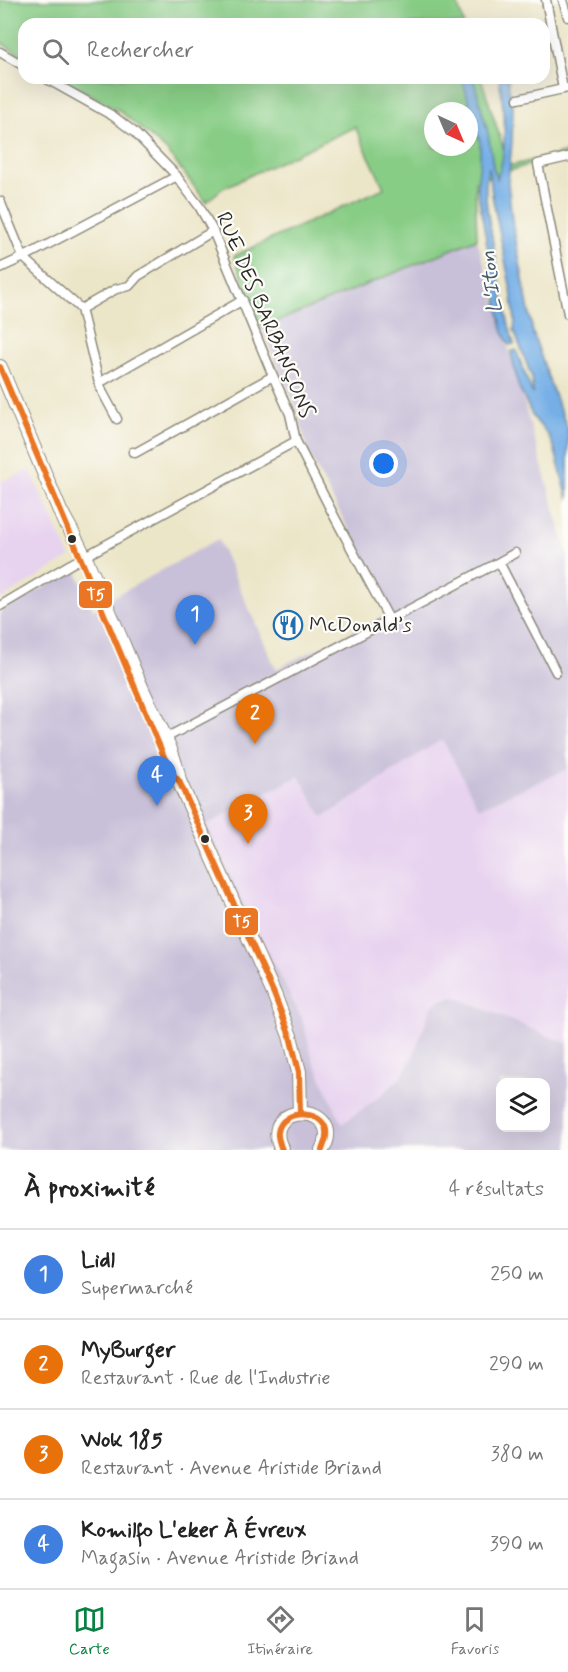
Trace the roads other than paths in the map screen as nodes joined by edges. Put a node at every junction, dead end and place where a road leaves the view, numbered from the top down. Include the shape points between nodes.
1 (546, 0) edge
2 (564, 0) edge
3 (568, 17) edge
4 (0, 52) edge
5 (18, 62) edge
6 (56, 84) edge
7 (566, 89) edge
8 (518, 99) dead end
9 (568, 157) edge
10 (177, 176) junction
11 (0, 201) edge
12 (213, 231) junction
13 (23, 257) junction
14 (0, 268) edge
15 (566, 293) edge
16 (243, 300) junction
17 (81, 309) junction
18 (568, 314) edge
19 (0, 367) edge
20 (273, 376) junction
21 (99, 383) junction
22 (117, 419) dead end
23 (296, 441) junction
24 (133, 452) dead end
25 (515, 553) dead end
26 (82, 559) junction
27 (500, 562) junction
28 (0, 606) edge
29 (389, 619) junction
30 (555, 672) dead end
31 (161, 740) junction
32 (300, 1112) junction
33 (281, 1150) edge
34 (321, 1150) edge

1 - 7 street
2 - 3 street
4 - 5 street
6 - 10 street, RUE DES BARBANÇONS via 113,116
7 - 8 street
9 - 15 street via 538,164
10 - 12 street, RUE DES BARBANÇONS
10 - 13 street
11 - 13 street
12 - 16 street, RUE DES BARBANÇONS
12 - 17 street via 138,276 129,286
13 - 14 street
13 - 17 street
15 - 18 street
16 - 20 street, RUE DES BARBANÇONS
16 - 21 street
17 - 21 street
19 - 26 main road
20 - 23 street, RUE DES BARBANÇONS via 290,414
20 - 24 street
21 - 22 street
23 - 26 street
23 - 29 street, RUE DES BARBANÇONS
25 - 27 street
26 - 28 street
26 - 31 main road
27 - 29 street
27 - 30 street
29 - 31 street
31 - 32 main road via 177,769 290,1036 299,1072
32 - 33 main road via 282,1122 278,1137
32 - 34 main road via 314,1116 324,1127 326,1140

